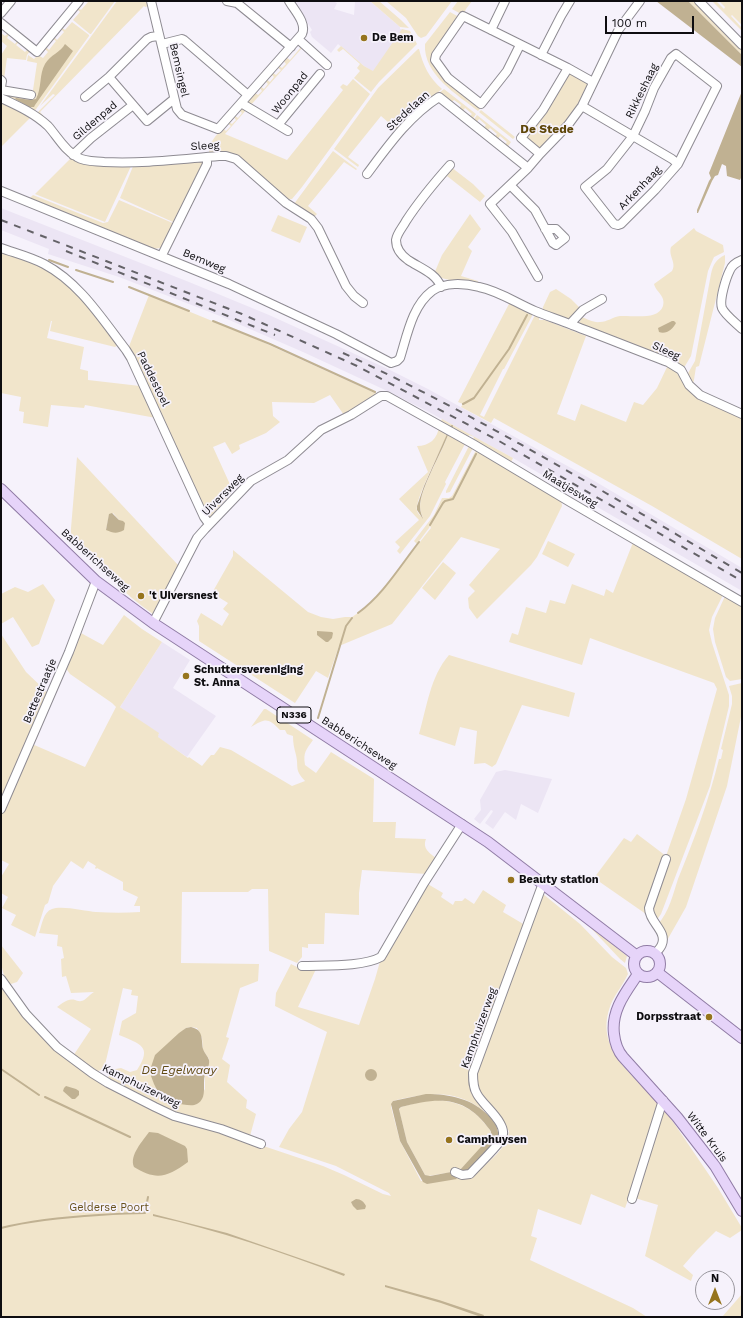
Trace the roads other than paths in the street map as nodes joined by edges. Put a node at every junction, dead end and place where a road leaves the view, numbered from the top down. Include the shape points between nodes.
1 (10, 1) edge
2 (79, 1) edge
3 (151, 1) edge
4 (227, 1) edge
5 (284, 1) edge
6 (289, 1) edge
7 (504, 1) edge
8 (570, 1) edge
9 (699, 1) edge
10 (636, 2) edge
11 (1, 13) edge
12 (1, 23) edge
13 (491, 30) junction
14 (300, 37) junction
15 (160, 40) junction
16 (520, 45) junction
17 (742, 45) edge
18 (291, 47) junction
19 (541, 55) junction
20 (327, 65) dead end
21 (568, 68) junction
22 (320, 74) dead end
23 (109, 77) junction
24 (1, 80) edge
25 (593, 82) junction
26 (1, 88) edge
27 (31, 95) dead end
28 (248, 95) junction
29 (84, 97) dead end
30 (1, 98) edge
31 (174, 99) junction
32 (241, 103) junction
33 (133, 105) junction
34 (582, 106) junction
35 (278, 125) junction
36 (288, 131) dead end
37 (633, 136) junction
38 (540, 154) junction
39 (73, 155) junction
40 (207, 157) junction
41 (678, 164) junction
42 (450, 165) dead end
43 (528, 168) junction
44 (366, 174) dead end
45 (510, 185) junction
46 (1, 191) edge
47 (545, 229) dead end
48 (1, 248) edge
49 (162, 256) junction
50 (741, 263) edge
51 (538, 277) dead end
52 (441, 286) junction
53 (602, 299) dead end
54 (363, 303) dead end
55 (570, 324) junction
56 (742, 329) edge
57 (387, 396) joint
58 (742, 414) edge
59 (1, 489) edge
60 (209, 524) junction
61 (96, 581) junction
62 (742, 602) edge
63 (153, 623) junction
64 (1, 809) edge
65 (462, 824) junction
66 (666, 858) dead end
67 (543, 884) junction
68 (655, 954) junction
69 (637, 956) junction
70 (302, 966) dead end
71 (657, 972) junction
72 (638, 974) junction
73 (1, 979) edge
74 (742, 1038) edge
75 (663, 1100) junction
76 (261, 1144) dead end
77 (455, 1172) dead end
78 (632, 1199) dead end
79 (740, 1204) edge

1 - 11 street
2 - 12 street via 37,52
3 - 15 street, Bemsingel
4 - 18 street via 237,3
5 - 14 street via 301,29
6 - 14 street via 303,24 304,29
7 - 13 street
8 - 19 street
9 - 17 street
10 - 25 street via 619,29
13 - 16 street
13 - 16 street via 463,16 435,60 448,78 481,104 507,71
14 - 18 street, Bemsingel
14 - 20 street
15 - 23 street via 151,37 148,39
15 - 28 street via 184,40
15 - 31 street, Bemsingel
16 - 19 street
18 - 28 street, Bemsingel
19 - 21 street
21 - 25 street
21 - 38 street via 543,110 521,138
22 - 35 street, Woonpad
23 - 29 street
23 - 33 street, Gildenpad
24 - 26 street
25 - 34 street
26 - 27 street
28 - 32 street, Bemsingel
30 - 39 street, Sleeg via 40,120
31 - 32 street, Bemsingel via 176,110 180,114 218,129
31 - 33 street, Gildenpad via 147,121
32 - 35 street, Woonpad
33 - 39 street, Gildenpad
34 - 37 street
34 - 38 street
35 - 36 street, Woonpad
37 - 41 street
37 - 41 street, Arkenhaag via 607,169 585,187 614,224 621,224
37 - 41 street, Rikkeshaag via 654,88 671,58 676,54 717,86
38 - 43 street
39 - 40 street, Sleeg via 86,161 128,162
40 - 49 street via 207,164
40 - 54 street, Sleeg via 226,156 236,159 286,204 314,222 346,286
42 - 52 street via 421,199 396,241 401,254 436,278
43 - 44 street, Stedelaan via 439,97 401,131
43 - 45 street
45 - 47 street via 534,210
45 - 51 street via 490,204 512,232
46 - 49 street, Bemweg
48 - 60 street, Paddestoel via 43,264 75,286 126,350
49 - 52 street, Bemweg via 229,284 395,363 400,358 419,305 433,290
50 - 56 street via 729,271 721,303 722,308
52 - 55 street, Sleeg via 452,284 494,291 535,311
53 - 55 street via 583,310
55 - 58 street, Sleeg via 668,362 681,370 700,396
57 - 60 street, Uiversweg via 381,396 322,430 288,460 252,481
57 - 62 street, Maatjesweg
59 - 61 main road, Babberichseweg / N336
60 - 63 street, Uiversweg via 197,538
61 - 63 main road, Babberichseweg / N336
61 - 64 street, Bettestraatje via 66,659
63 - 65 main road, Babberichseweg / N336
65 - 67 main road, Babberichseweg / N336
65 - 70 street via 424,882 381,957 356,963
66 - 68 street via 649,908 649,915 663,938
67 - 69 main road, Babberichseweg / N336
67 - 77 street, Kamphuizerweg via 473,1073 473,1084 477,1094 503,1129 502,1139 470,1174 462,1175
68 - 69 main road via 646,951
68 - 71 main road via 659,963
69 - 72 main road via 634,965
71 - 72 main road via 648,976
71 - 74 main road
72 - 75 main road, Witte Kruis via 618,1006 614,1022 615,1040 620,1053
73 - 76 street, Kamphuizerweg via 26,1014 57,1047 92,1074 174,1116 221,1129
75 - 78 street
75 - 79 main road, Witte Kruis

